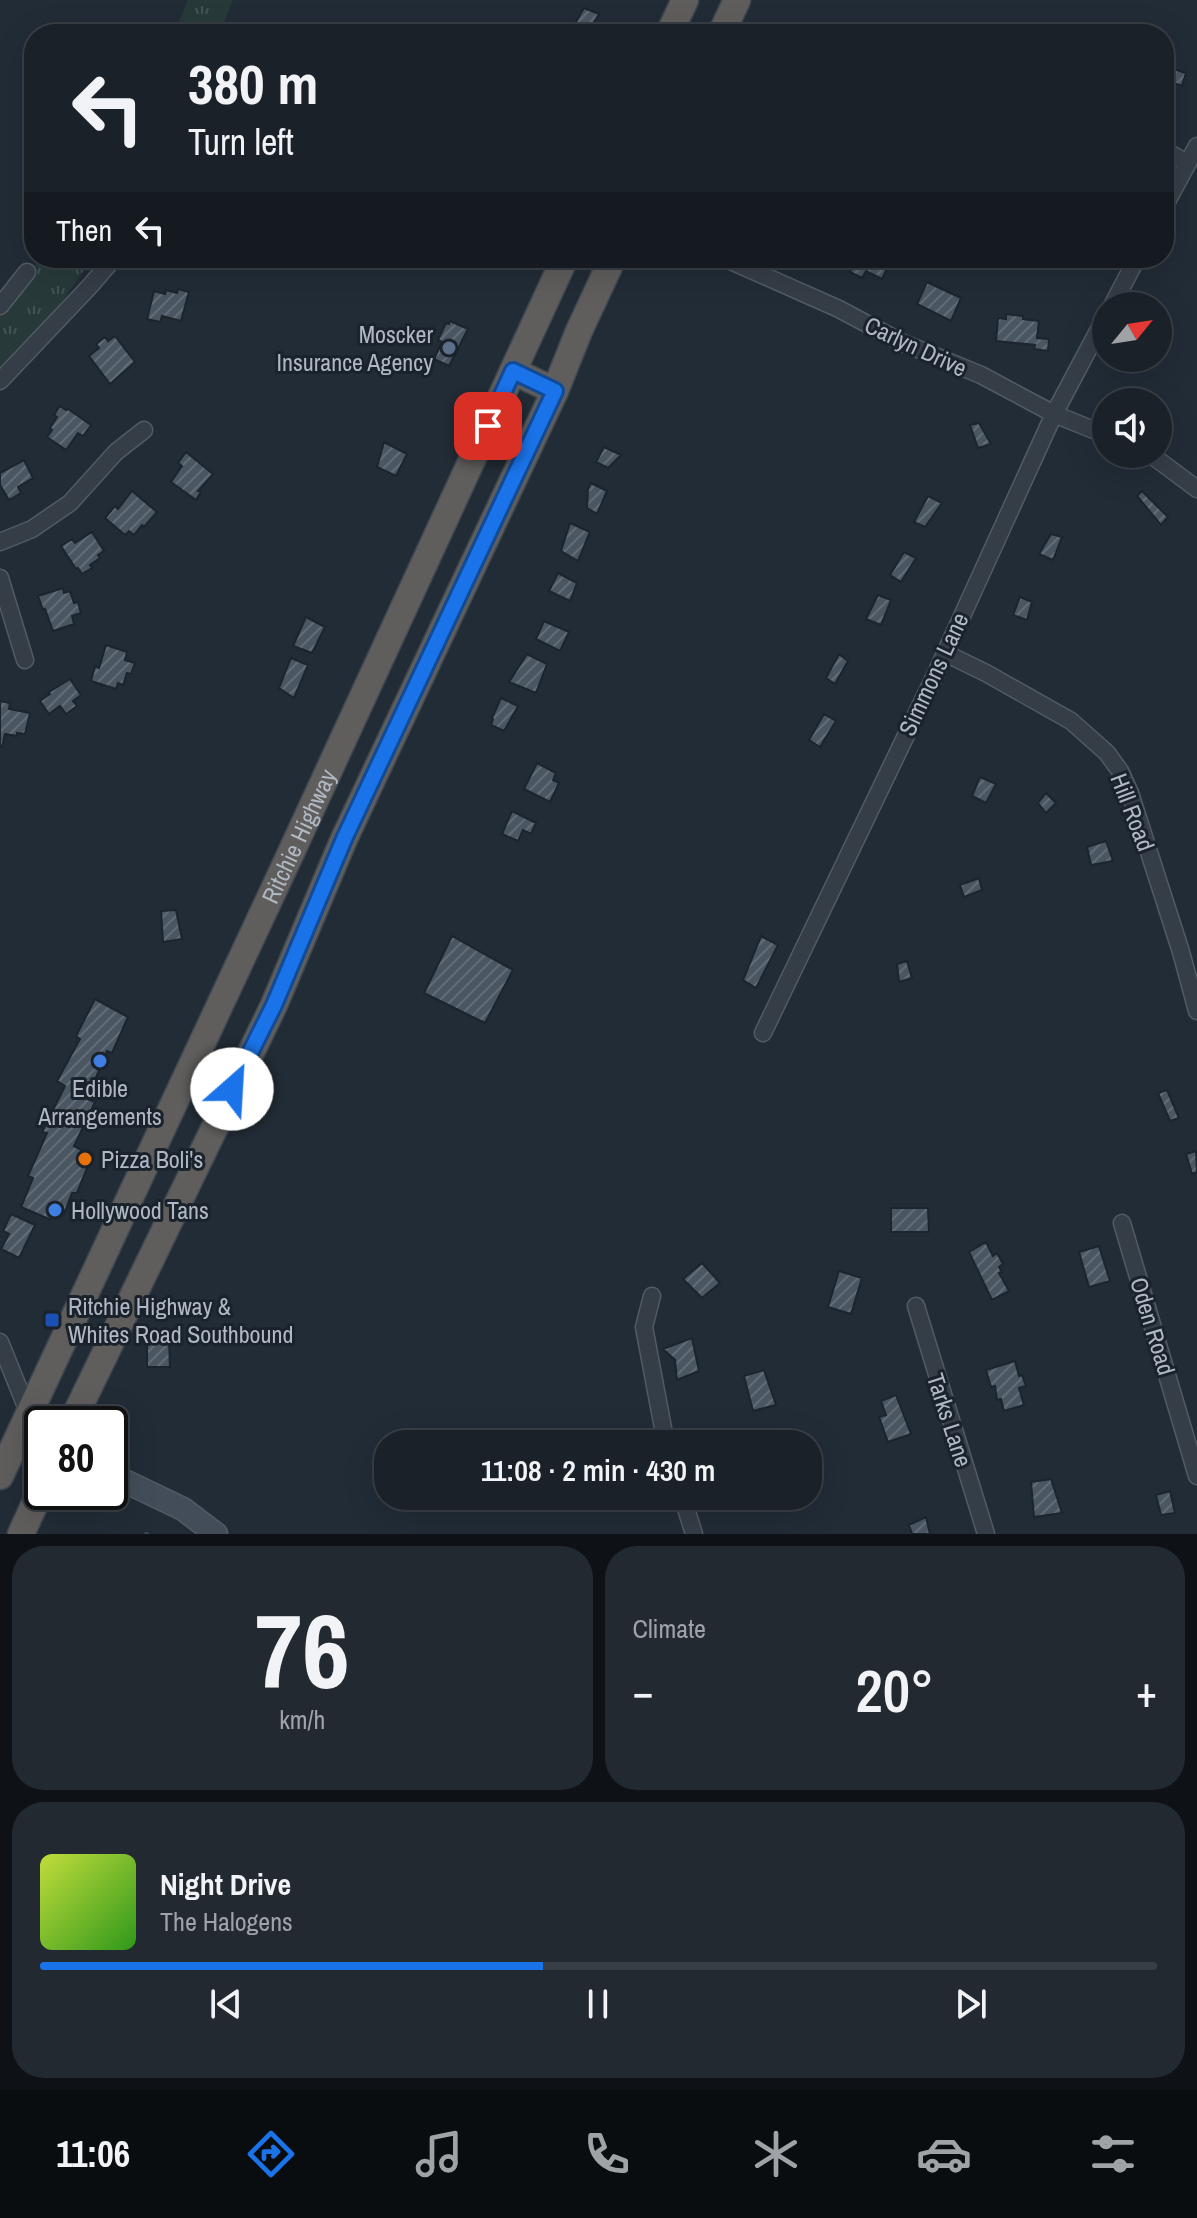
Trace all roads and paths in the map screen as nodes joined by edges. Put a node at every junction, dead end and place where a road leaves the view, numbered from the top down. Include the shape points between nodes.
1 (685, 0) edge
2 (737, 0) edge
3 (674, 24) edge
4 (726, 24) edge
5 (1197, 146) edge
6 (1174, 156) edge
7 (1187, 163) junction
8 (1174, 188) edge
9 (105, 268) edge
10 (560, 268) edge
11 (609, 268) edge
12 (747, 268) edge
13 (1132, 268) edge
14 (27, 272) dead end
15 (1119, 292) edge
16 (0, 306) edge
17 (1092, 342) edge
18 (513, 371) junction
19 (0, 381) edge
20 (555, 391) junction
21 (1054, 414) junction
22 (1092, 429) edge
23 (144, 430) dead end
24 (1169, 468) edge
25 (1197, 489) edge
26 (0, 542) edge
27 (0, 578) edge
28 (945, 653) junction
29 (25, 660) dead end
30 (1197, 1011) edge
31 (763, 1033) dead end
32 (1122, 1223) dead end
33 (652, 1296) dead end
34 (916, 1306) dead end
35 (0, 1342) edge
36 (28, 1406) edge
37 (42, 1406) edge
38 (80, 1406) edge
39 (663, 1430) edge
40 (24, 1438) edge
41 (0, 1476) edge
42 (1197, 1476) edge
43 (128, 1483) edge
44 (32, 1510) edge
45 (686, 1510) edge
46 (21, 1534) edge
47 (216, 1534) edge
48 (694, 1534) edge
49 (986, 1534) edge

1 - 3 highway
2 - 4 highway
5 - 7 street
6 - 7 street
7 - 8 street
9 - 19 street
10 - 18 highway, Ritchie Highway
11 - 20 highway
12 - 21 street, Carlyn Drive
13 - 15 street
14 - 16 street
17 - 21 street, Simmons Lane
18 - 20 highway
18 - 37 highway, Ritchie Highway
20 - 38 highway via 344,839 274,1005
21 - 22 street, Carlyn Drive
21 - 28 street, Simmons Lane
23 - 26 street via 116,452 70,503 32,529
24 - 25 street
27 - 29 street
28 - 30 street, Hill Road via 1071,721 1114,762 1130,793
28 - 31 street, Simmons Lane
32 - 42 street, Oden Road
33 - 39 street via 644,1327
34 - 49 street, Tarks Lane
35 - 36 street
40 - 41 highway, Ritchie Highway
43 - 47 main road via 183,1509
44 - 46 highway
45 - 48 street

